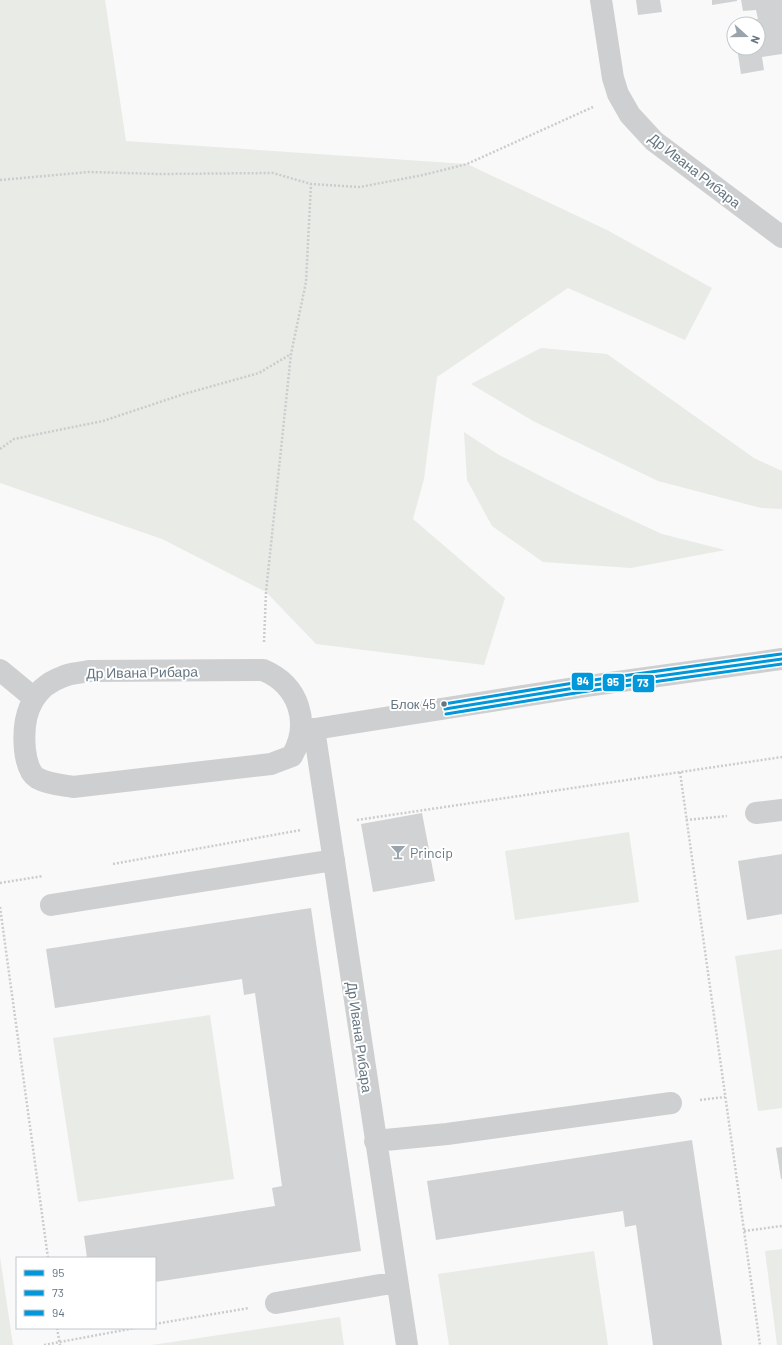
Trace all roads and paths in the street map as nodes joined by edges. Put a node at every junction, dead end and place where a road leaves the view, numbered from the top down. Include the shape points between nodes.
1 (601, 0) edge
2 (618, 94) junction
3 (0, 180) edge
4 (311, 184) junction
5 (782, 237) edge
6 (291, 354) junction
7 (0, 449) edge
8 (782, 659) edge
9 (0, 670) edge
10 (263, 670) junction
11 (34, 698) junction
12 (308, 730) junction
13 (782, 757) edge
14 (680, 772) junction
15 (782, 810) edge
16 (756, 813) joint
17 (686, 820) junction
18 (328, 824) junction
19 (334, 860) junction
20 (107, 865) dead end
21 (46, 875) dead end
22 (0, 883) edge
23 (50, 905) dead end
24 (0, 907) edge
25 (671, 1103) dead end
26 (375, 1141) junction
27 (782, 1226) edge
28 (744, 1231) junction
29 (48, 1257) edge
30 (397, 1282) junction
31 (276, 1303) joint
32 (156, 1324) edge
33 (58, 1329) edge
34 (129, 1329) edge
35 (59, 1341) junction
36 (44, 1345) edge
37 (60, 1345) edge
38 (407, 1345) edge
39 (760, 1345) edge

1 - 2 street, Др Ивана Рибара via 609,62
2 - 4 path via 571,118 467,164 360,187
2 - 5 street, Др Ивана Рибара via 630,115 654,141
3 - 4 path via 89,172 272,173
4 - 6 path via 306,282
6 - 7 path via 258,373 103,421 14,439
6 - 10 path via 266,592
8 - 12 street via 579,687
9 - 11 street
10 - 11 street, Др Ивана Рибара via 89,671 61,677
10 - 12 street, Др Ивана Рибара via 285,683 294,694
11 - 12 street, Др Ивана Рибара via 25,719 26,761 36,777 73,788 272,764 292,756
12 - 18 street, Др Ивана Рибара
13 - 14 path
14 - 17 path
14 - 18 path
15 - 16 street
16 - 17 path
17 - 28 path
18 - 19 street, Др Ивана Рибара
18 - 20 path
19 - 23 street
19 - 26 street, Др Ивана Рибара
21 - 22 path
24 - 29 path
25 - 26 street via 447,1134
26 - 30 street, Др Ивана Рибара
27 - 28 path
28 - 39 path
30 - 31 street
30 - 38 street, Др Ивана Рибара
31 - 32 path
33 - 35 path
34 - 35 path
35 - 36 path
35 - 37 path

